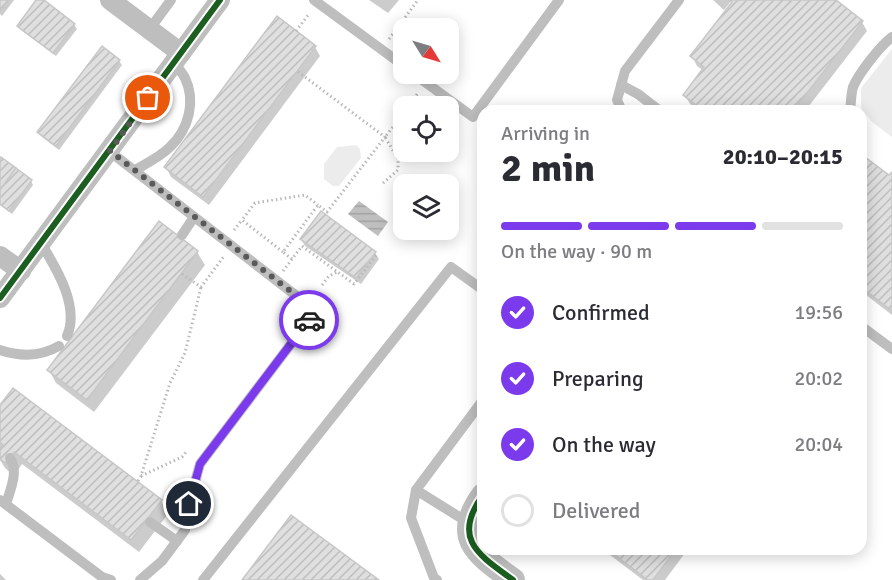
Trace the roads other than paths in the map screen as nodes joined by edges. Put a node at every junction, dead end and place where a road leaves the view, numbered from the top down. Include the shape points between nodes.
1 (110, 0) edge
2 (171, 0) edge
3 (220, 0) edge
4 (559, 0) edge
5 (679, 0) edge
6 (316, 1) edge
7 (150, 30) junction
8 (892, 37) edge
9 (177, 58) junction
10 (393, 58) edge
11 (428, 84) edge
12 (621, 85) junction
13 (482, 105) edge
14 (619, 105) edge
15 (652, 105) edge
16 (851, 105) edge
17 (477, 112) edge
18 (110, 151) junction
19 (135, 170) junction
20 (194, 217) junction
21 (182, 236) dead end
22 (41, 243) junction
23 (0, 255) edge
24 (21, 271) junction
25 (477, 286) edge
26 (0, 298) edge
27 (867, 330) edge
28 (67, 336) dead end
29 (59, 346) dead end
30 (892, 349) edge
31 (0, 350) edge
32 (477, 408) edge
33 (10, 458) dead end
34 (416, 490) junction
35 (3, 502) edge
36 (477, 504) edge
37 (150, 522) dead end
38 (469, 523) junction
39 (177, 541) junction
40 (477, 550) edge
41 (482, 555) edge
42 (111, 580) edge
43 (140, 580) edge
44 (203, 580) edge
45 (437, 580) edge
46 (513, 580) edge

1 - 7 street
2 - 7 lane
3 - 9 street
4 - 13 lane
5 - 12 lane via 625,70
6 - 10 lane
7 - 9 street
8 - 16 lane via 857,79
9 - 18 street
9 - 19 lane via 190,92 184,130 171,147
11 - 17 lane via 473,117
12 - 14 lane
12 - 15 lane
18 - 19 lane
18 - 22 street
19 - 20 lane
20 - 21 lane
20 - 39 lane via 316,311 200,464 185,530
22 - 24 street
22 - 28 lane via 65,288 71,315
23 - 24 street
24 - 26 street
25 - 44 lane via 452,267
27 - 30 lane
29 - 31 lane via 34,355
32 - 34 lane
33 - 35 lane via 14,477
34 - 38 lane
34 - 45 lane via 411,518
35 - 42 lane
36 - 38 street
37 - 39 lane
38 - 40 street via 470,539
39 - 43 lane
41 - 46 street

